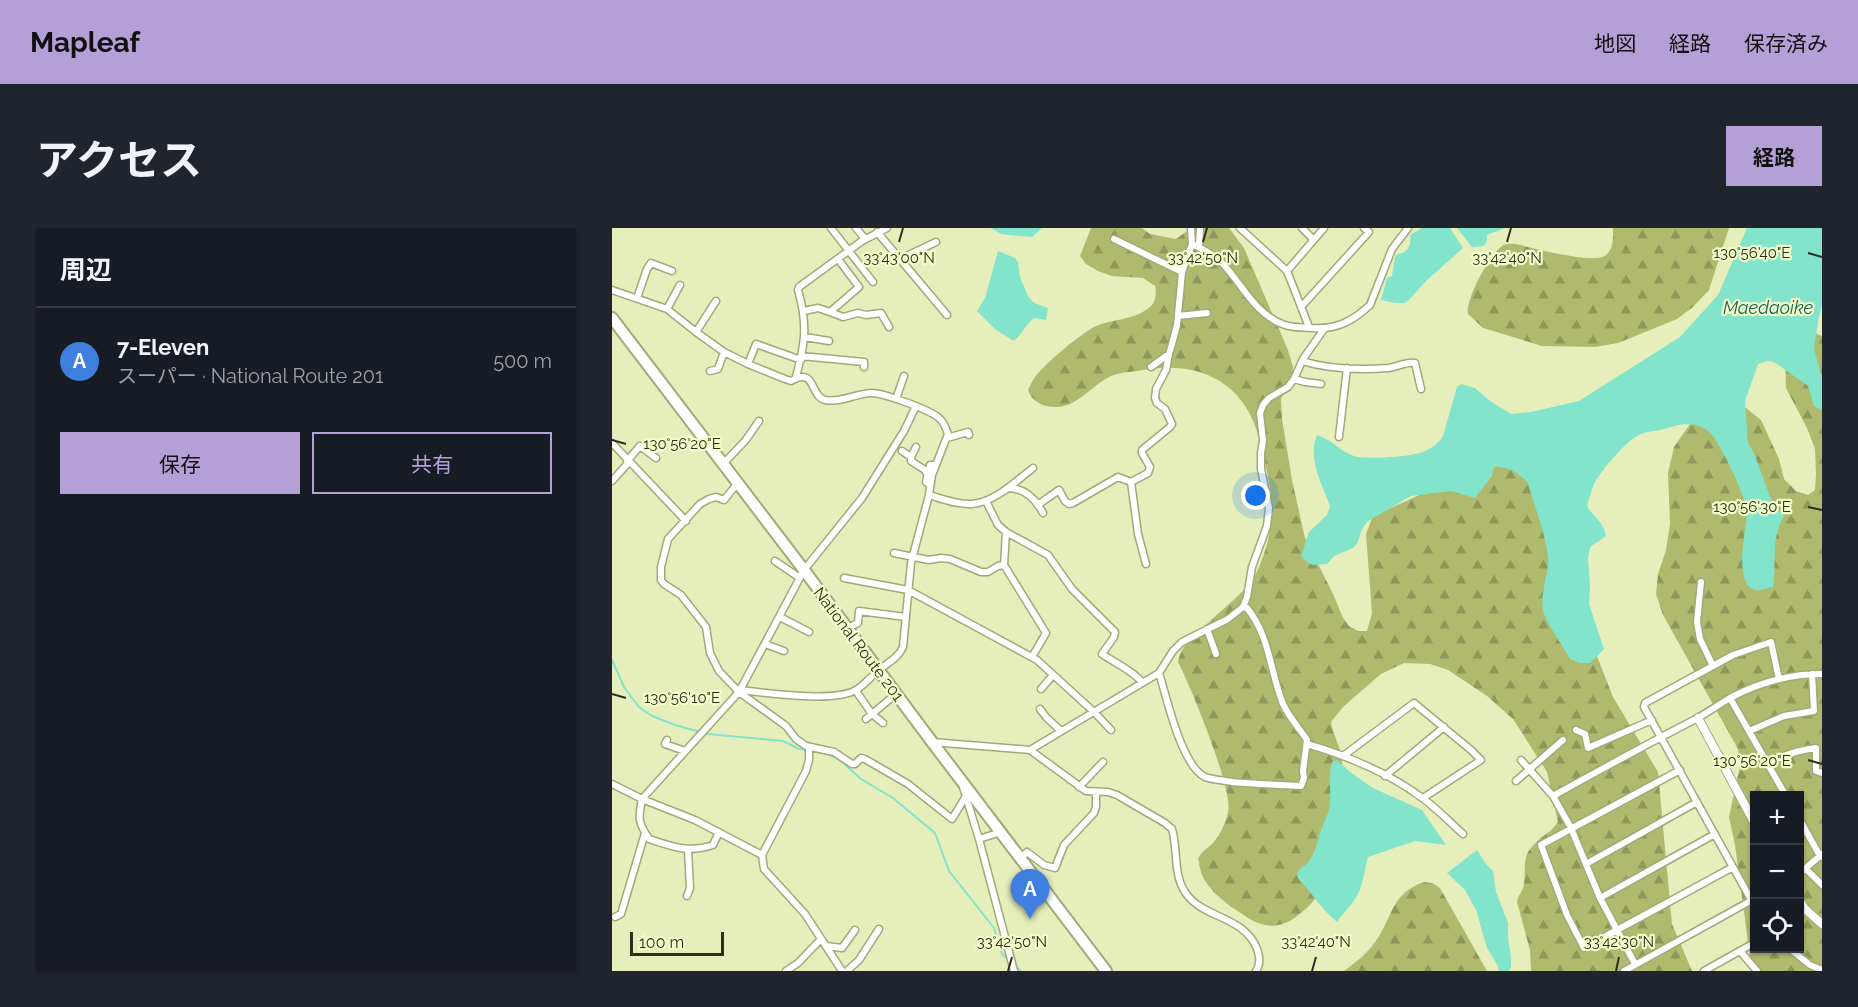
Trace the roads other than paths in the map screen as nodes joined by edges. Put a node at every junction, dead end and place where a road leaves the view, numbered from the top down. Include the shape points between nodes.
1 (831, 228) edge
2 (856, 228) edge
3 (886, 228) edge
4 (1191, 228) edge
5 (1200, 228) edge
6 (1240, 228) edge
7 (1302, 228) edge
8 (1324, 228) edge
9 (1364, 228) edge
10 (1408, 228) edge
11 (877, 232) junction
12 (865, 239) junction
13 (1114, 239) dead end
14 (1313, 240) junction
15 (936, 242) dead end
16 (1192, 244) junction
17 (1199, 247) junction
18 (849, 250) junction
19 (838, 259) junction
20 (900, 259) junction
21 (672, 271) dead end
22 (1287, 271) junction
23 (1182, 272) junction
24 (867, 274) junction
25 (873, 282) dead end
26 (855, 283) junction
27 (680, 285) dead end
28 (612, 290) edge
29 (637, 298) junction
30 (716, 301) dead end
31 (1301, 307) junction
32 (667, 309) junction
33 (804, 311) junction
34 (830, 312) junction
35 (1207, 313) dead end
36 (947, 315) dead end
37 (1178, 316) junction
38 (612, 318) edge
39 (889, 327) dead end
40 (1309, 327) junction
41 (1324, 329) junction
42 (696, 333) junction
43 (805, 338) junction
44 (829, 341) dead end
45 (724, 352) junction
46 (1169, 354) junction
47 (801, 358) junction
48 (1302, 361) junction
49 (864, 362) dead end
50 (748, 364) junction
51 (1151, 367) dead end
52 (1347, 368) junction
53 (710, 371) dead end
54 (904, 376) dead end
55 (796, 377) junction
56 (1294, 379) junction
57 (1321, 384) dead end
58 (1421, 389) dead end
59 (896, 399) junction
60 (916, 406) junction
61 (759, 421) dead end
62 (969, 435) dead end
63 (1339, 437) dead end
64 (947, 438) junction
65 (612, 443) edge
66 (916, 447) dead end
67 (902, 451) dead end
68 (911, 457) junction
69 (657, 458) dead end
70 (628, 461) junction
71 (723, 465) junction
72 (936, 465) junction
73 (1033, 468) dead end
74 (927, 474) junction
75 (612, 481) edge
76 (1131, 482) junction
77 (737, 484) junction
78 (930, 485) junction
79 (1007, 488) junction
80 (929, 495) junction
81 (986, 501) junction
82 (1039, 504) junction
83 (1043, 513) dead end
84 (686, 521) junction
85 (1006, 532) junction
86 (894, 553) dead end
87 (912, 557) junction
88 (775, 561) dead end
89 (1146, 564) dead end
90 (1004, 565) junction
91 (802, 574) junction
92 (844, 578) dead end
93 (1701, 582) dead end
94 (908, 590) junction
95 (1242, 608) junction
96 (780, 617) junction
97 (906, 617) junction
98 (847, 628) junction
99 (1207, 629) junction
100 (809, 632) dead end
101 (765, 644) junction
102 (784, 651) dead end
103 (1216, 654) dead end
104 (1032, 657) junction
105 (1713, 666) junction
106 (878, 670) junction
107 (1159, 673) junction
108 (1812, 674) junction
109 (1822, 674) edge
110 (1053, 675) junction
111 (1779, 678) junction
112 (1142, 682) junction
113 (1041, 689) dead end
114 (740, 691) junction
115 (856, 691) junction
116 (896, 694) junction
117 (1730, 698) junction
118 (1040, 709) dead end
119 (1094, 712) junction
120 (872, 714) junction
121 (1698, 718) junction
122 (866, 719) dead end
123 (1652, 720) junction
124 (883, 723) dead end
125 (1444, 727) junction
126 (1111, 730) dead end
127 (1576, 730) dead end
128 (1061, 731) junction
129 (1749, 731) junction
130 (1661, 736) junction
131 (666, 740) dead end
132 (1563, 740) dead end
133 (932, 742) junction
134 (1307, 744) junction
135 (808, 749) junction
136 (1030, 750) junction
137 (686, 751) junction
138 (1343, 756) junction
139 (1521, 760) dead end
140 (1104, 762) dead end
141 (1768, 763) junction
142 (1530, 770) junction
143 (1680, 770) junction
144 (1822, 773) edge
145 (1385, 776) junction
146 (960, 778) junction
147 (1516, 781) dead end
148 (613, 787) edge
149 (1079, 787) junction
150 (1784, 791) edge
151 (1096, 792) junction
152 (966, 796) junction
153 (1553, 796) junction
154 (1423, 798) junction
155 (642, 799) junction
156 (1696, 802) junction
157 (1750, 813) edge
158 (1804, 827) edge
159 (1571, 828) junction
160 (645, 832) junction
161 (719, 832) junction
162 (1001, 832) junction
163 (1463, 834) dead end
164 (1715, 834) junction
165 (979, 839) junction
166 (688, 850) junction
167 (762, 855) junction
168 (1821, 856) edge
169 (1021, 858) junction
170 (1586, 864) junction
171 (1733, 867) junction
172 (1806, 869) joint
173 (1822, 885) edge
174 (687, 896) dead end
175 (1600, 898) junction
176 (1752, 899) edge
177 (1750, 904) edge
178 (1804, 907) edge
179 (615, 917) dead end
180 (1822, 924) edge
181 (879, 929) dead end
182 (855, 930) dead end
183 (1618, 931) junction
184 (821, 939) junction
185 (826, 946) junction
186 (1750, 946) edge
187 (1740, 951) junction
188 (1795, 953) edge
189 (1635, 964) junction
190 (1014, 970) edge
191 (1706, 970) edge
192 (1822, 970) edge
193 (786, 971) edge
194 (842, 971) edge
195 (847, 971) edge
196 (1106, 971) edge
197 (1256, 971) edge
198 (1623, 971) edge
199 (1757, 971) edge

1 - 18 street
2 - 12 street
3 - 11 street
4 - 16 street
5 - 17 street
6 - 22 street
7 - 14 street
8 - 14 street
9 - 31 street via 1369,232
10 - 41 street via 1392,249 1370,305 1337,327
11 - 12 street
11 - 20 street
12 - 18 street
13 - 23 street
14 - 22 street
15 - 20 street
16 - 17 street
16 - 23 street
17 - 40 street via 1223,264 1263,312 1286,326
18 - 19 street
18 - 24 street
19 - 26 street
19 - 33 street via 799,287
20 - 36 street
21 - 29 street via 651,263
22 - 31 street
23 - 37 street
24 - 25 street
24 - 26 street
26 - 34 street via 859,287
27 - 32 street
28 - 29 street
29 - 32 street
30 - 42 street
31 - 40 street
32 - 42 street
33 - 34 street via 818,308
33 - 43 street
34 - 39 street via 843,317 881,313
35 - 37 street
37 - 46 street
38 - 71 highway, National Route 201
40 - 41 street
41 - 48 street
42 - 45 street
43 - 44 street
43 - 47 street
45 - 50 street
45 - 53 street via 718,369
46 - 51 street
46 - 76 street via 1155,398 1172,424 1142,450 1150,471
47 - 49 street
47 - 50 street via 756,344
47 - 55 street
48 - 52 street
48 - 56 street
50 - 55 street via 791,381
52 - 58 street via 1395,367 1412,362 1417,367
52 - 63 street
54 - 59 street
55 - 59 street via 810,380 824,400 875,393
56 - 57 street
56 - 95 street via 1269,398 1260,413 1262,469 1269,508
59 - 60 street
60 - 64 street via 939,417
60 - 91 street via 862,498
61 - 71 street
62 - 64 street via 968,432
64 - 72 street
65 - 70 street
66 - 68 street
67 - 68 street
68 - 74 street
69 - 70 street via 640,446
70 - 75 street
70 - 84 street
71 - 77 highway, National Route 201
72 - 74 street via 930,465
72 - 78 street
73 - 79 street
74 - 78 street via 926,482
76 - 82 street via 1118,477 1069,504 1059,490
76 - 89 street
77 - 84 street via 724,500 709,499 700,504
77 - 91 highway, National Route 201
78 - 80 street
79 - 81 street
79 - 82 street via 1024,490
80 - 81 street via 959,503
80 - 87 street
81 - 85 street
82 - 83 street
84 - 114 street via 666,543 661,580 681,595 706,627 714,663
85 - 90 street
85 - 112 street via 1048,555 1072,589 1115,632 1102,654
86 - 87 street
87 - 90 street via 950,559 981,572
87 - 94 street
88 - 91 street
90 - 104 street via 1046,633
91 - 96 street
91 - 98 highway, National Route 201
92 - 94 street
93 - 105 street via 1697,621 1700,639
94 - 97 street
94 - 104 street
95 - 99 street
95 - 134 street via 1247,608 1262,630 1282,702
96 - 100 street
96 - 101 street
97 - 98 street via 860,611 858,623
97 - 106 street via 900,654
98 - 106 highway, National Route 201
99 - 103 street
99 - 107 street via 1182,642
101 - 102 street
101 - 114 street
104 - 110 street
105 - 111 street via 1771,642
105 - 123 street via 1645,703
106 - 115 street
106 - 116 highway, National Route 201
107 - 112 street
107 - 134 street via 1187,756 1203,776 1301,786
108 - 109 street
108 - 111 street
108 - 129 street via 1814,711 1784,716
110 - 113 street
110 - 119 street
111 - 117 street
112 - 119 street
114 - 115 street via 830,697
114 - 135 street via 786,726
114 - 137 street
115 - 120 street
116 - 120 street
116 - 133 highway, National Route 201
117 - 121 street
117 - 129 street
118 - 128 street
119 - 126 street
119 - 128 street
120 - 122 street
120 - 124 street
121 - 130 street
121 - 157 street
123 - 127 street via 1588,748 1585,734
123 - 130 street
125 - 138 street via 1414,703
125 - 145 street
125 - 154 street via 1481,760
128 - 136 street
129 - 141 street
130 - 143 street
130 - 153 street
131 - 137 street via 665,744
132 - 142 street
133 - 136 street
133 - 146 highway, National Route 201
134 - 138 street
135 - 152 street via 834,752 852,764 865,759 908,784 952,819
135 - 167 street via 806,771
136 - 149 street
137 - 155 street
138 - 145 street
139 - 142 street
140 - 149 street
141 - 144 street via 1789,753 1816,748 1816,771
141 - 150 street
142 - 147 street
142 - 153 street
143 - 156 street
143 - 159 street
145 - 154 street
146 - 152 street
146 - 162 highway, National Route 201
148 - 155 street
149 - 151 street
151 - 169 street via 1094,813 1064,845 1055,868 1027,852
151 - 197 street via 1117,795 1172,829 1179,880 1186,895 1244,929 1260,957
152 - 165 street
153 - 159 street
154 - 163 street
155 - 160 street via 639,816
155 - 161 street
156 - 164 street
156 - 170 street
158 - 168 street
159 - 170 street
159 - 183 street via 1541,845 1567,915 1584,948
160 - 166 street via 649,839
160 - 179 street via 621,914
161 - 166 street via 713,845
161 - 167 street
162 - 165 street
162 - 169 highway, National Route 201
164 - 171 street
164 - 175 street
165 - 190 street
166 - 174 street
167 - 184 street via 764,869 805,914
168 - 172 street
169 - 196 highway, National Route 201
170 - 175 street
171 - 176 street
171 - 183 street
172 - 173 street
175 - 183 street
177 - 189 street
178 - 180 street
181 - 195 street
182 - 185 street via 842,948
183 - 189 street
184 - 185 street
184 - 193 street
185 - 194 street
186 - 187 street
187 - 191 street
187 - 199 street
188 - 192 street
189 - 198 street

